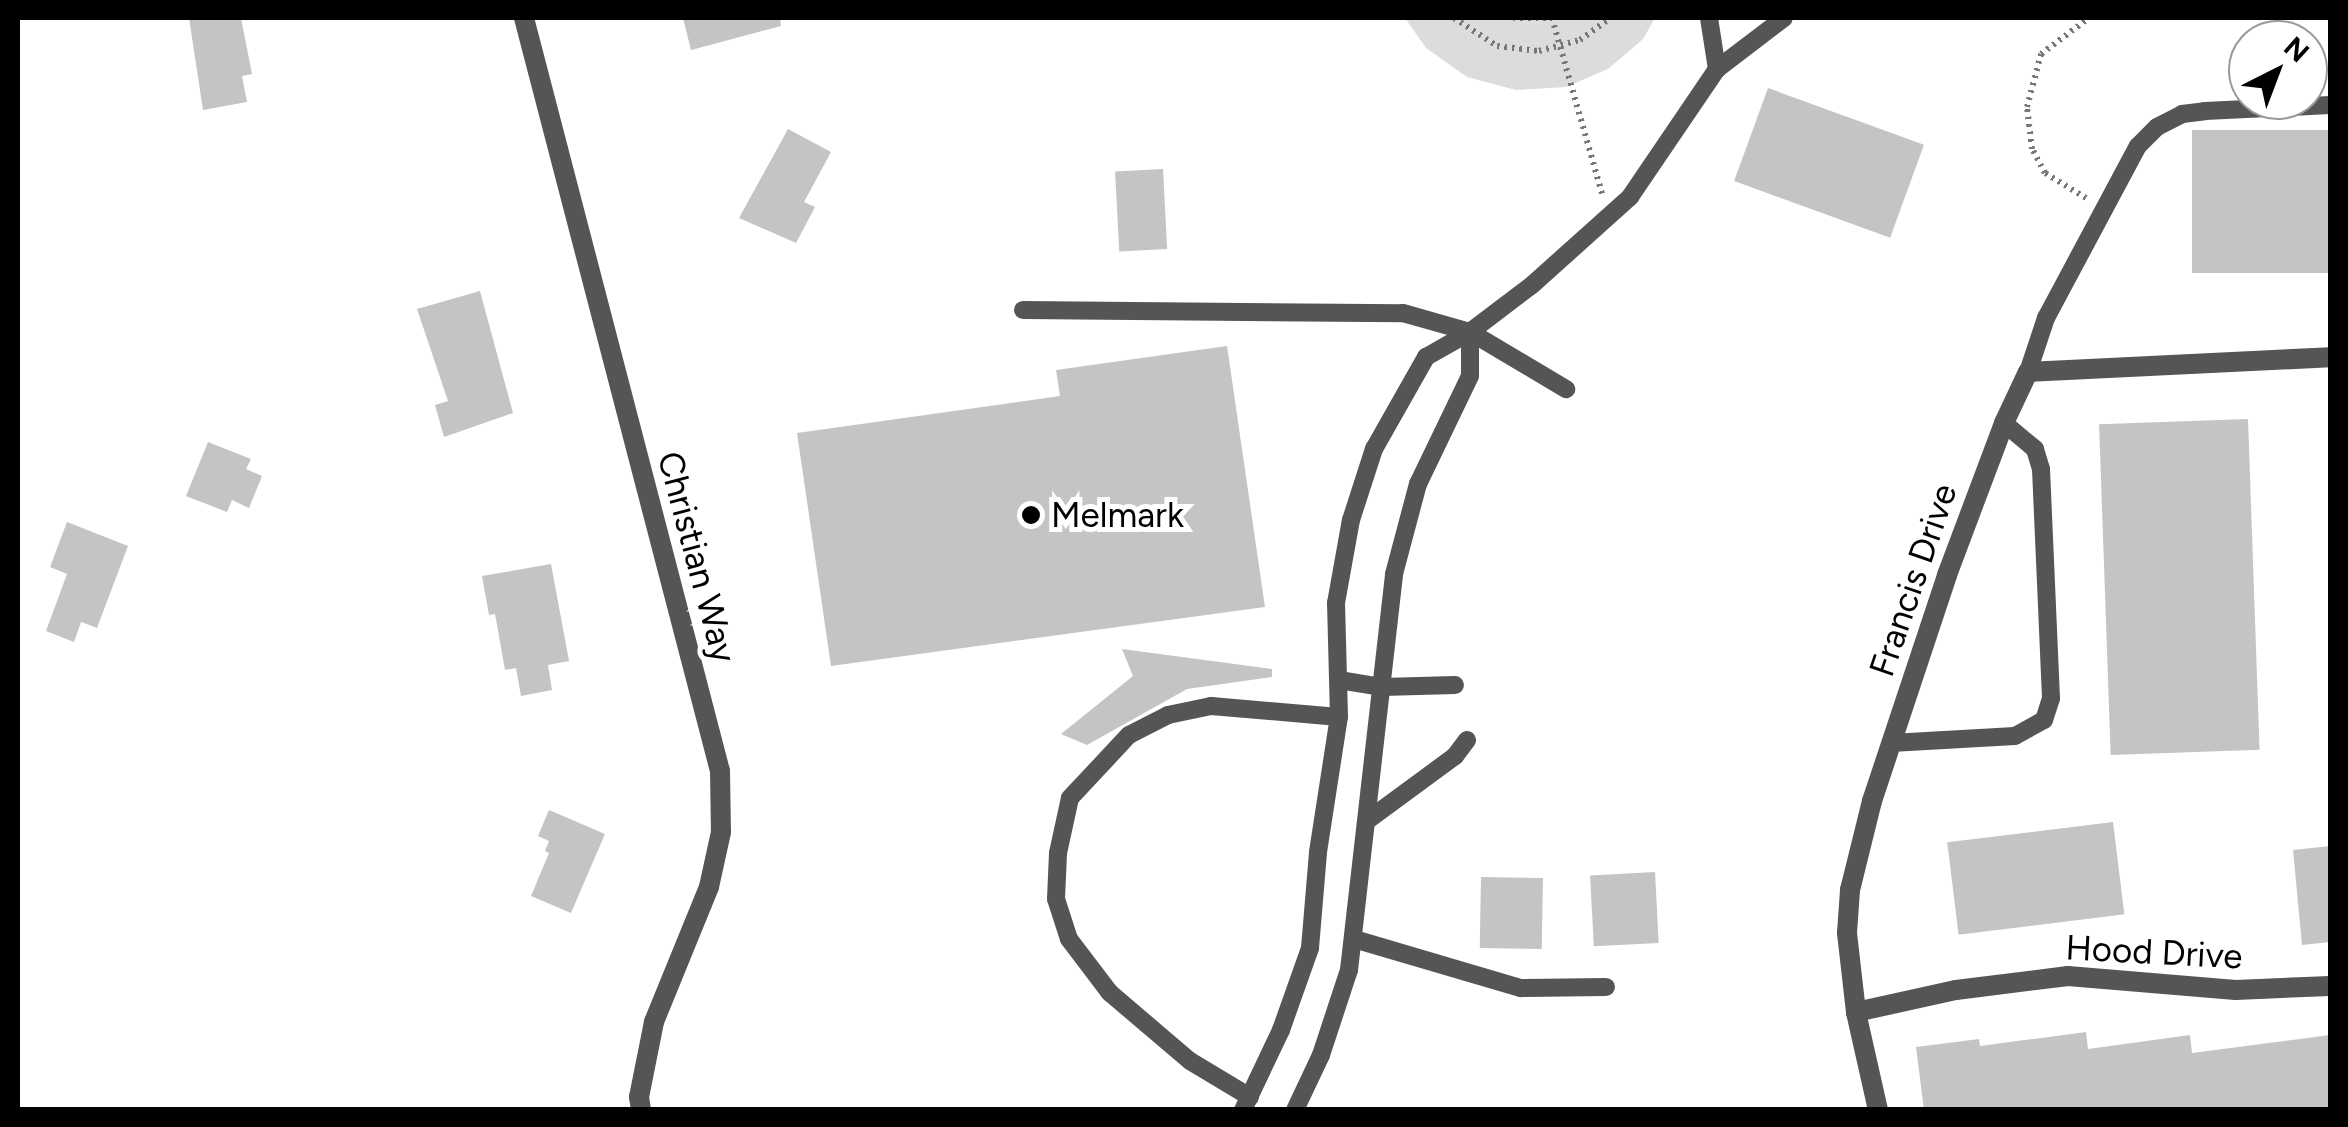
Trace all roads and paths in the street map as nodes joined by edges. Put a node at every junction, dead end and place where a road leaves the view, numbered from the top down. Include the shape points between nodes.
1 (524, 18) edge
2 (1454, 18) edge
3 (1513, 18) edge
4 (1551, 18) edge
5 (1610, 18) edge
6 (1709, 18) edge
7 (1784, 18) edge
8 (2088, 18) edge
9 (1560, 48) junction
10 (1716, 69) junction
11 (2330, 105) edge
12 (2104, 210) junction
13 (1609, 216) junction
14 (1022, 310) dead end
15 (1470, 332) junction
16 (2330, 357) edge
17 (2028, 372) junction
18 (1566, 389) dead end
19 (2004, 423) junction
20 (1339, 680) junction
21 (1455, 685) dead end
22 (1382, 686) junction
23 (1339, 717) junction
24 (1466, 740) dead end
25 (1891, 743) junction
26 (1368, 820) junction
27 (1354, 939) junction
28 (2330, 986) edge
29 (1606, 987) dead end
30 (1856, 1012) junction
31 (1246, 1103) edge
32 (642, 1110) edge
33 (1295, 1110) edge
34 (1878, 1110) edge

1 - 32 street, Christian Way via 720,771 721,832 709,887 654,1022
2 - 9 path via 1497,46
3 - 4 path
4 - 9 path
5 - 9 path
6 - 10 lane
7 - 10 lane
8 - 12 path via 2041,54 2027,107 2032,149 2045,174
9 - 13 path
10 - 13 lane via 1630,197
11 - 12 lane via 2182,114 2138,146
12 - 17 lane via 2046,318
13 - 15 lane
14 - 15 lane via 1402,312
15 - 18 lane
15 - 20 lane via 1426,358 1374,449 1351,520 1336,602
15 - 22 lane via 1470,376 1418,484 1394,574
16 - 17 street
17 - 19 street, Francis Drive
19 - 25 street, Francis Drive
19 - 25 lane via 2035,450 2041,469 2051,698 2044,720 2015,736
20 - 22 lane
20 - 23 lane
21 - 22 lane
22 - 26 lane
23 - 31 lane via 1310,948
23 - 31 lane via 1212,706 1168,716 1129,735 1070,798 1056,899 1069,939 1110,994
24 - 26 lane via 1455,756
25 - 30 street, Francis Drive via 1850,890 1847,933
26 - 27 lane
27 - 29 lane via 1521,988
27 - 33 lane via 1322,1054
28 - 30 street, Hood Drive via 2235,990 2068,976
30 - 34 street, Francis Drive

